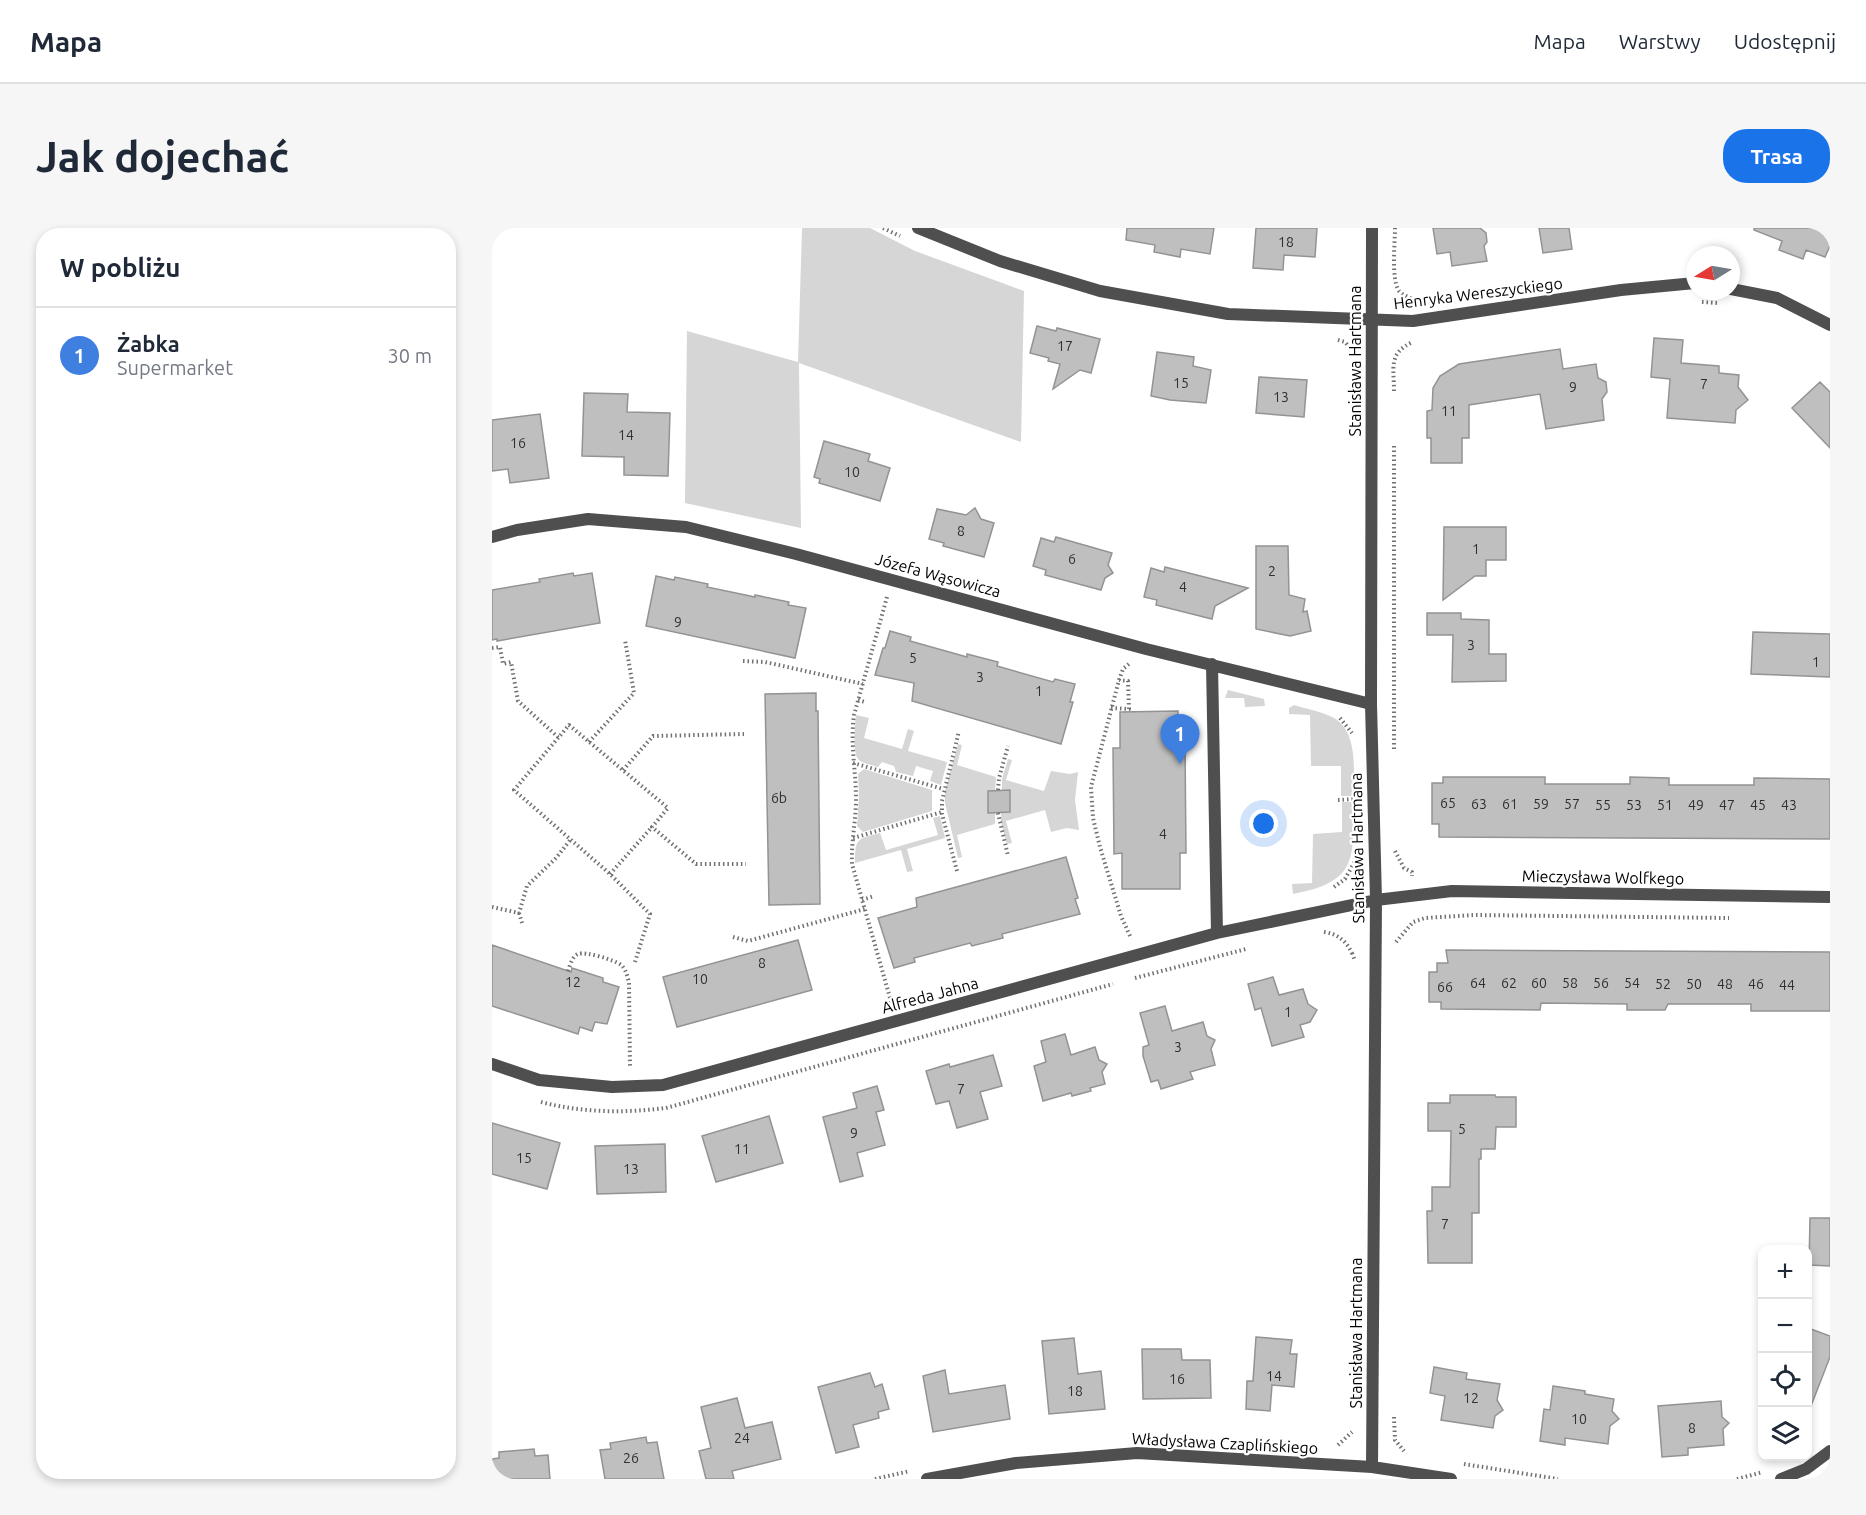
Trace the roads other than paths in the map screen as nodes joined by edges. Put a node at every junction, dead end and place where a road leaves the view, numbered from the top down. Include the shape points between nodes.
1 (918, 228) edge
2 (1372, 228) edge
3 (1686, 284) edge
4 (1740, 291) edge
5 (1371, 321) junction
6 (1830, 325) edge
7 (492, 537) edge
8 (1212, 664) junction
9 (1371, 704) junction
10 (1830, 897) edge
11 (1376, 900) junction
12 (1217, 933) junction
13 (492, 1064) edge
14 (1830, 1450) edge
15 (1372, 1467) junction
16 (927, 1479) edge
17 (1450, 1479) edge
18 (1781, 1479) edge

1 - 5 street, Henryka Wereszyckiego via 1000,261 1100,291 1228,314
2 - 5 street, Stanisława Hartmana
3 - 5 street, Henryka Wereszyckiego via 1413,321
4 - 6 street via 1776,298
5 - 9 street, Stanisława Hartmana
7 - 8 street, Józefa Wąsowicza via 588,519 687,527
8 - 9 street, Józefa Wąsowicza
8 - 12 street
9 - 11 street, Stanisława Hartmana
10 - 11 street, Mieczysława Wolfkego via 1452,891
11 - 12 street, Alfreda Jahna
11 - 15 street, Stanisława Hartmana
12 - 13 street, Alfreda Jahna via 663,1085 612,1087 539,1080
14 - 18 street via 1806,1469
15 - 16 street, Władysława Czaplińskiego via 1137,1453 1016,1463
15 - 17 street, Władysława Czaplińskiego

